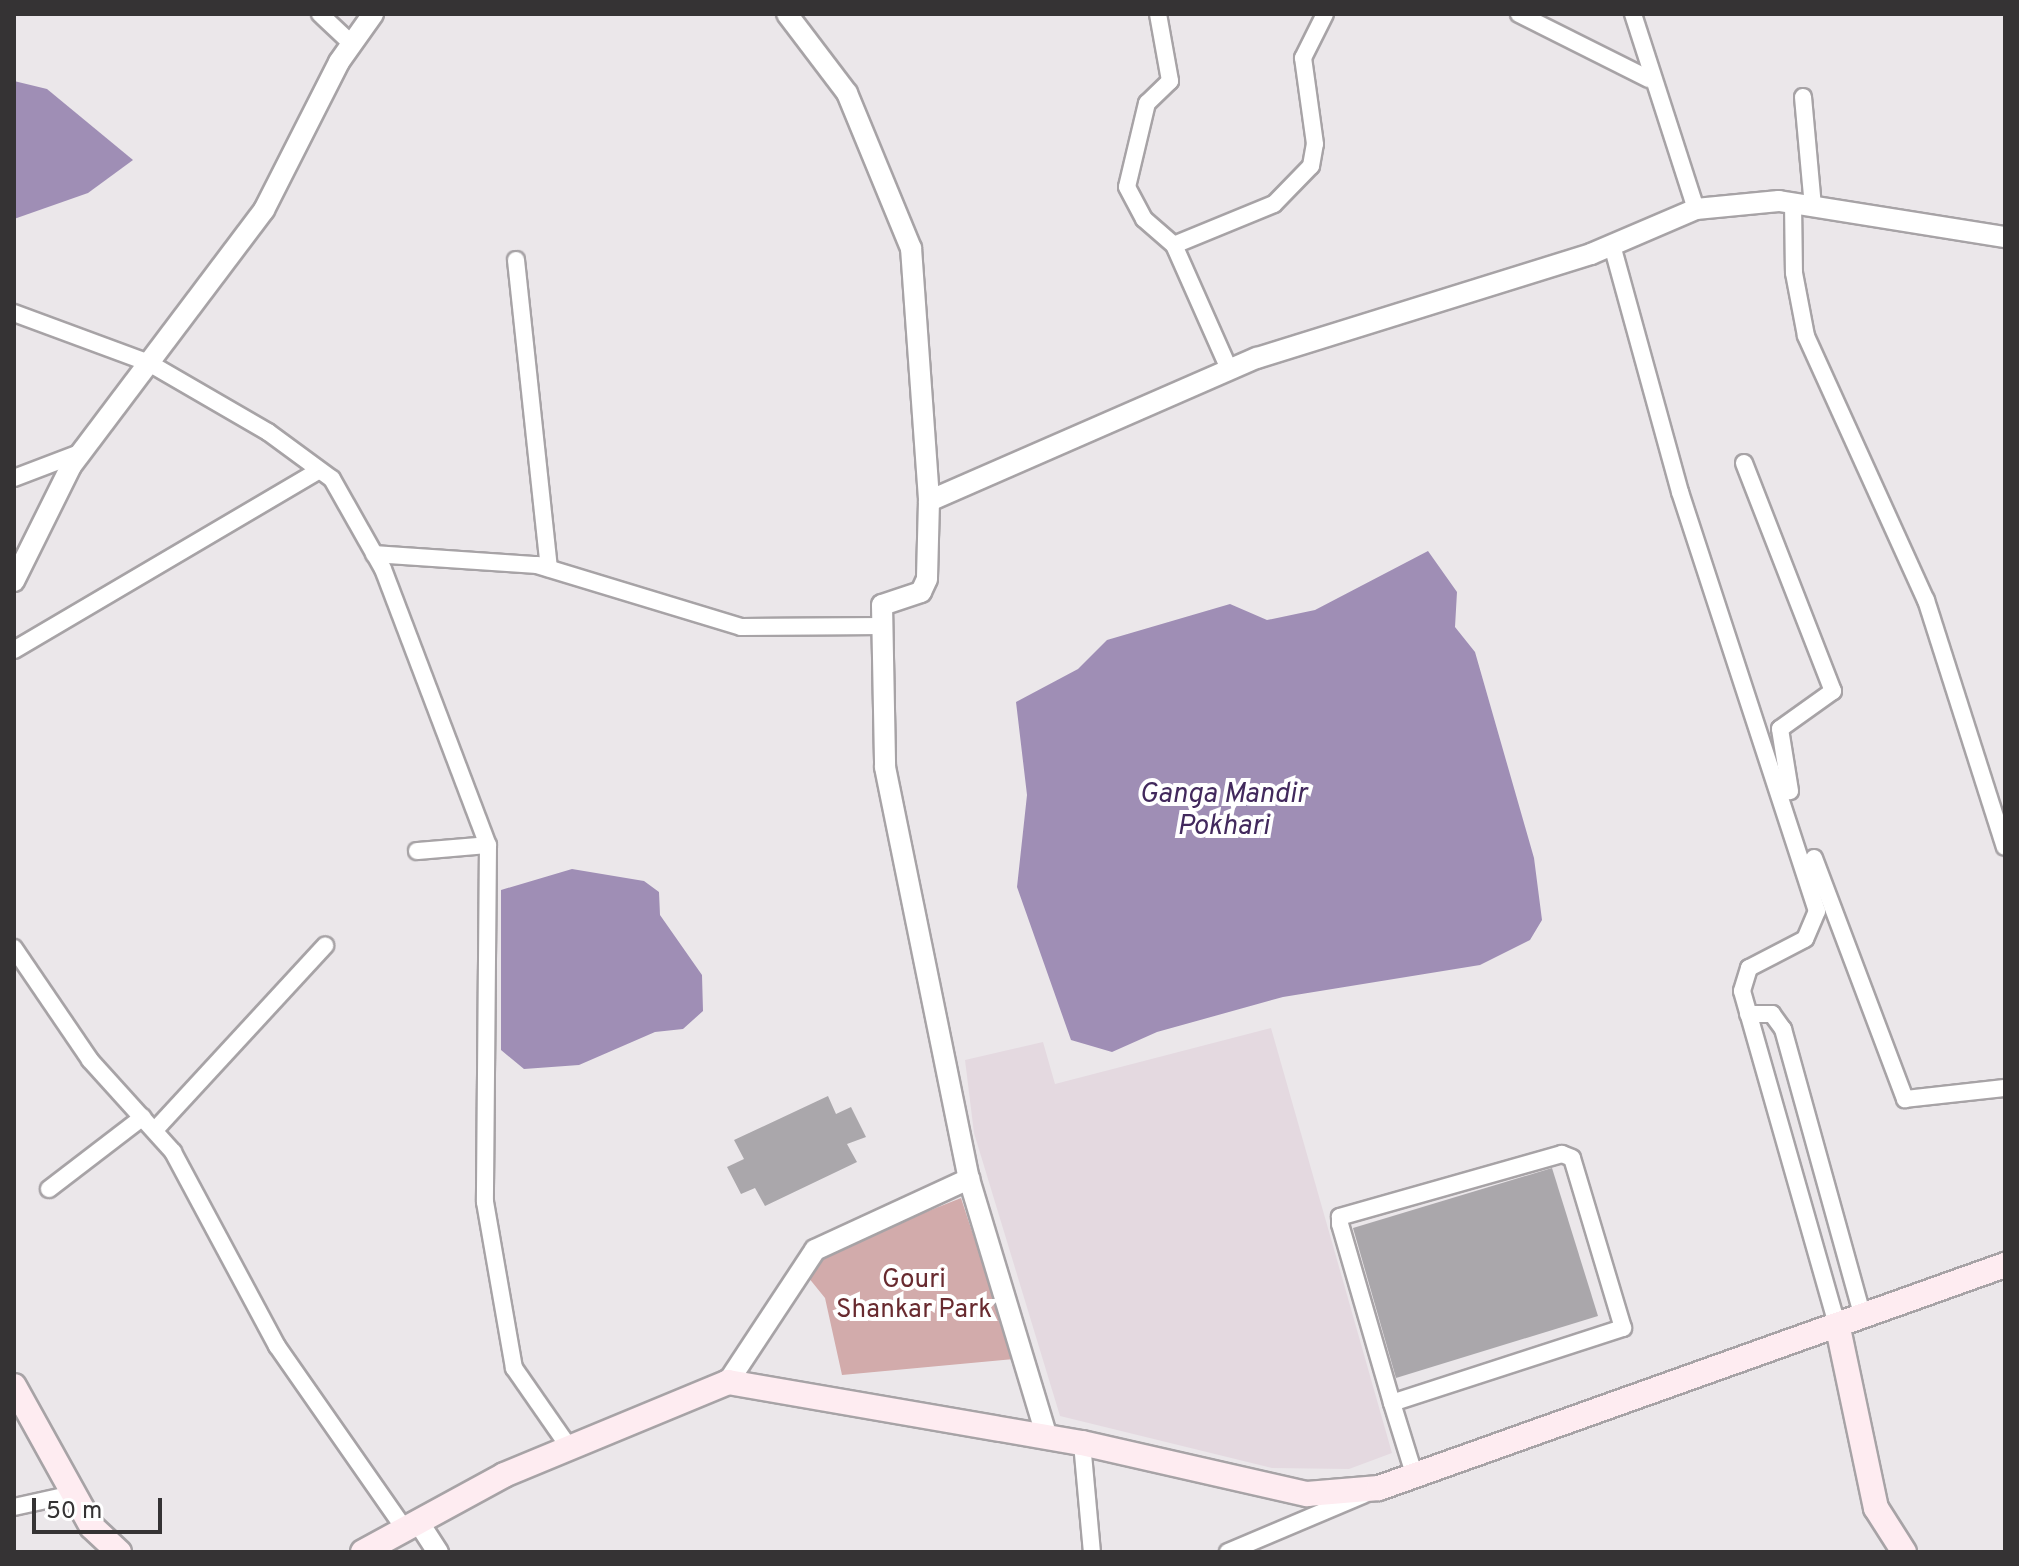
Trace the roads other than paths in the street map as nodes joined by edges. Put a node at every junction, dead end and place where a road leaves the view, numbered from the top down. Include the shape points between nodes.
1 (320, 14) edge
2 (373, 14) edge
3 (787, 14) edge
4 (1158, 14) edge
5 (1325, 14) edge
6 (1519, 14) edge
7 (1633, 14) edge
8 (352, 44) junction
9 (1649, 79) junction
10 (1803, 97) dead end
11 (1803, 205) junction
12 (1696, 209) junction
13 (2005, 237) edge
14 (1174, 245) junction
15 (1612, 245) junction
16 (516, 260) dead end
17 (14, 313) edge
18 (149, 363) junction
19 (1229, 369) junction
20 (82, 452) junction
21 (1744, 463) dead end
22 (319, 470) junction
23 (14, 478) edge
24 (929, 501) junction
25 (374, 554) junction
26 (549, 568) junction
27 (14, 581) edge
28 (883, 626) junction
29 (14, 650) edge
30 (488, 845) junction
31 (2005, 847) edge
32 (417, 851) dead end
33 (325, 946) dead end
34 (14, 948) edge
35 (1748, 1014) junction
36 (2005, 1088) edge
37 (143, 1117) junction
38 (155, 1130) junction
39 (969, 1179) junction
40 (49, 1189) dead end
41 (2005, 1265) edge
42 (1863, 1318) junction
43 (1838, 1328) junction
44 (728, 1382) junction
45 (14, 1386) edge
46 (1392, 1403) junction
47 (1047, 1437) junction
48 (1082, 1443) junction
49 (569, 1447) junction
50 (1415, 1477) junction
51 (1379, 1488) junction
52 (73, 1494) junction
53 (14, 1507) edge
54 (412, 1527) junction
55 (119, 1552) edge
56 (363, 1552) edge
57 (438, 1552) edge
58 (1092, 1552) edge
59 (1228, 1552) edge
60 (1904, 1552) edge

1 - 8 street
2 - 8 street
3 - 24 street via 847,93 911,248
4 - 14 street via 1170,81 1147,103 1127,187 1144,219
5 - 14 street via 1303,58 1315,144 1311,166 1274,204
6 - 9 street
7 - 9 street
8 - 18 street via 264,210
9 - 12 street
10 - 11 street
11 - 12 street
11 - 13 street
11 - 31 street via 1794,273 1806,336 1926,600
12 - 15 street
14 - 19 street
15 - 19 street
15 - 35 street via 1680,492 1817,911 1805,939 1749,968 1742,991
16 - 26 street
17 - 18 street
18 - 20 street
18 - 22 street
19 - 24 street
20 - 23 street
20 - 27 street
21 - 36 street via 1833,691 1780,729 1791,793 1905,1099
22 - 25 street
22 - 29 street
24 - 28 street via 927,579 921,592 882,605
25 - 26 street
25 - 30 street
26 - 28 street via 741,627
28 - 39 street via 885,767
30 - 32 street
30 - 49 street via 490,1243 514,1368
33 - 38 street
34 - 37 street via 90,1060
35 - 42 street via 1772,1014 1783,1029
35 - 43 street
37 - 38 street
37 - 40 street
38 - 54 street via 277,1346
39 - 44 street via 815,1250
39 - 47 street
41 - 42 main road
42 - 43 main road
43 - 50 main road
43 - 60 main road via 1876,1508
44 - 47 main road
44 - 49 main road
45 - 52 main road
46 - 46 street via 1340,1217 1562,1154 1572,1158 1623,1328
46 - 50 street
47 - 48 main road
48 - 51 main road via 1307,1494
48 - 58 street
49 - 54 main road
50 - 51 main road
51 - 59 street
52 - 53 street
52 - 55 main road via 92,1527
54 - 56 main road
54 - 57 street

